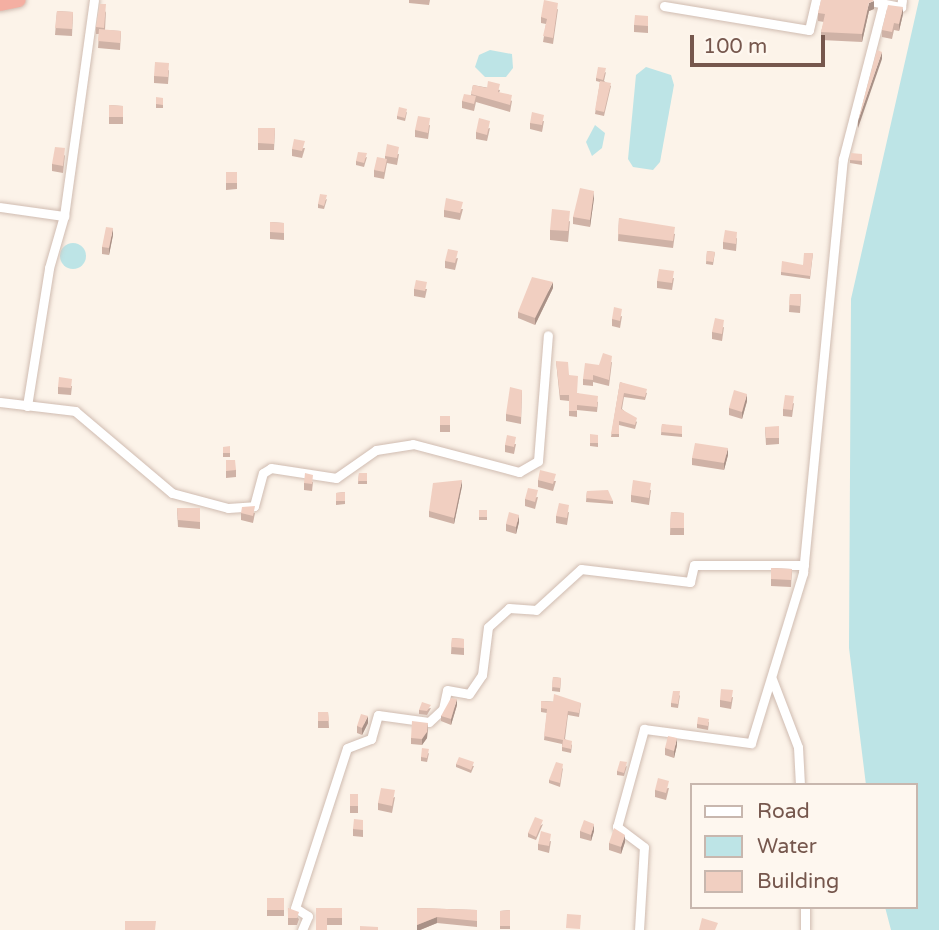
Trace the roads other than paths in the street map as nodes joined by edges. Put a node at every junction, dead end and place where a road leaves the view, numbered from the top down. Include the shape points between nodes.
1 (19, 0) edge
2 (94, 0) edge
3 (816, 0) edge
4 (865, 0) edge
5 (902, 0) edge
6 (0, 4) edge
7 (883, 4) junction
8 (664, 6) dead end
9 (0, 207) edge
10 (64, 216) junction
11 (548, 335) dead end
12 (0, 402) edge
13 (27, 406) junction
14 (804, 565) junction
15 (772, 678) junction
16 (800, 783) edge
17 (805, 909) edge
18 (302, 930) edge
19 (639, 930) edge
20 (805, 930) edge

1 - 6 highway
2 - 10 street
3 - 8 street via 809,30
4 - 7 street
5 - 7 street via 901,7
7 - 14 street via 843,159
9 - 10 street
10 - 13 street via 49,268
11 - 13 street via 538,461 519,472 413,444 376,450 335,478 271,468 263,473 254,506 228,508 172,493 75,411
12 - 13 street
14 - 15 street
14 - 18 street via 694,565 690,582 581,569 536,610 509,608 488,627 482,675 469,694 447,690 443,709 429,722 378,715 371,739 347,748 295,908 308,916
15 - 16 street via 798,747
15 - 19 street via 751,743 644,729 617,827 644,847
17 - 20 street

